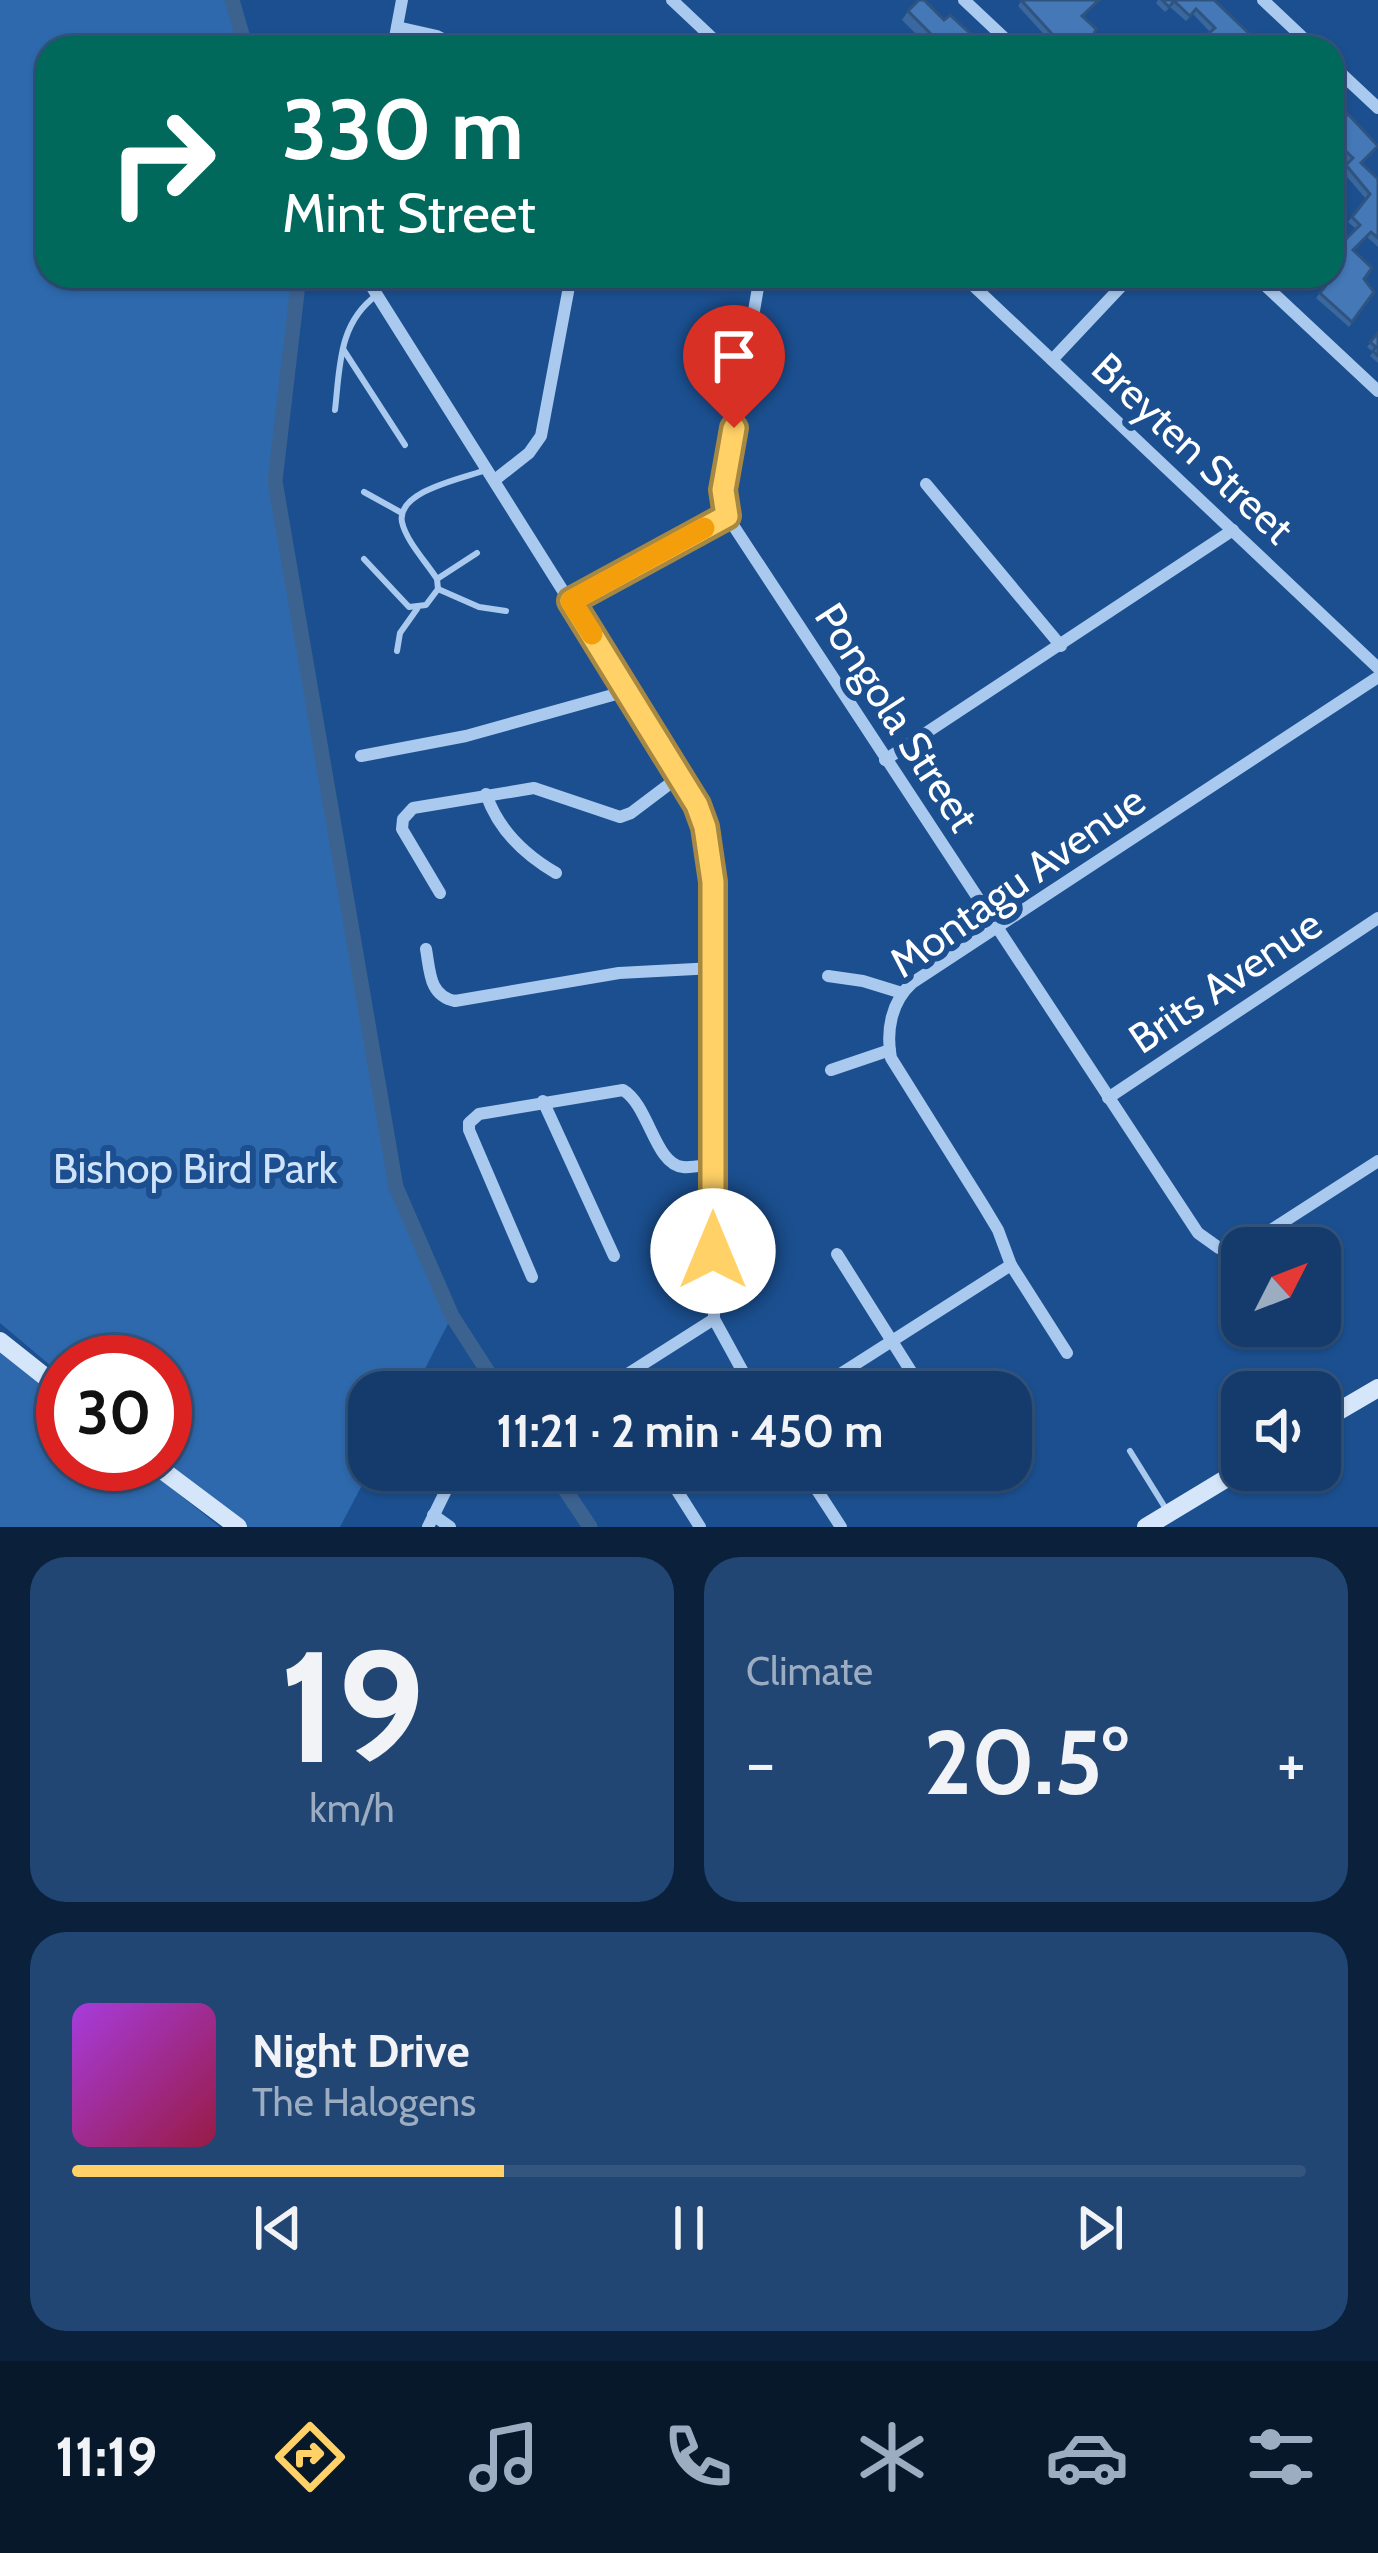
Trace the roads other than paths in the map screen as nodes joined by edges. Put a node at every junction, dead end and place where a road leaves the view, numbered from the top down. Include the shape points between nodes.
1 (402, 0) edge
2 (672, 0) edge
3 (964, 0) edge
4 (991, 0) edge
5 (1263, 0) edge
6 (978, 14) junction
7 (397, 27) junction
8 (395, 36) edge
9 (437, 36) edge
10 (710, 36) edge
11 (1002, 36) edge
12 (1301, 36) edge
13 (1344, 75) edge
14 (1378, 108) edge
15 (372, 288) edge
16 (569, 288) edge
17 (758, 288) edge
18 (976, 288) edge
19 (1120, 288) edge
20 (1268, 288) edge
21 (376, 296) junction
22 (340, 346) junction
23 (1052, 360) junction
24 (1378, 392) edge
25 (334, 410) dead end
26 (405, 445) dead end
27 (492, 474) junction
28 (926, 484) dead end
29 (364, 492) dead end
30 (402, 513) junction
31 (727, 516) junction
32 (1233, 530) junction
33 (477, 553) dead end
34 (364, 559) dead end
35 (438, 584) junction
36 (571, 601) junction
37 (417, 609) junction
38 (506, 610) dead end
39 (1061, 646) junction
40 (397, 651) dead end
41 (1378, 668) edge
42 (1378, 677) edge
43 (628, 691) junction
44 (362, 757) dead end
45 (885, 760) junction
46 (680, 776) junction
47 (486, 794) junction
48 (556, 874) dead end
49 (440, 893) dead end
50 (1378, 918) edge
51 (998, 929) junction
52 (426, 949) dead end
53 (714, 968) junction
54 (828, 976) dead end
55 (902, 993) junction
56 (890, 1050) junction
57 (831, 1070) dead end
58 (1108, 1098) junction
59 (544, 1101) junction
60 (920, 1103) junction
61 (906, 1114) dead end
62 (1378, 1161) edge
63 (714, 1163) junction
64 (837, 1254) dead end
65 (614, 1256) dead end
66 (1011, 1265) junction
67 (532, 1277) dead end
68 (714, 1319) junction
69 (890, 1340) junction
70 (0, 1341) edge
71 (1067, 1353) dead end
72 (36, 1369) edge
73 (631, 1371) edge
74 (742, 1371) edge
75 (844, 1371) edge
76 (910, 1371) edge
77 (1378, 1388) edge
78 (1341, 1410) edge
79 (1130, 1451) dead end
80 (1221, 1482) edge
81 (188, 1491) edge
82 (445, 1491) edge
83 (677, 1491) edge
84 (818, 1491) edge
85 (203, 1503) junction
86 (1168, 1514) junction
87 (430, 1521) edge
88 (226, 1527) edge
89 (238, 1527) edge
90 (450, 1527) edge
91 (700, 1527) edge
92 (841, 1527) edge
93 (1146, 1527) edge

1 - 7 street
2 - 10 street
3 - 6 street
4 - 6 street
5 - 12 street
6 - 11 street
7 - 8 street
7 - 9 street
13 - 14 street
15 - 21 street
16 - 27 street via 541,436 529,453
17 - 31 street via 723,490
18 - 23 street, Breyten Street
19 - 23 street
20 - 24 street
21 - 22 lane via 359,308
21 - 27 street
22 - 25 lane
22 - 26 lane
23 - 32 street, Breyten Street
27 - 30 lane via 424,491
27 - 36 street
28 - 39 street
29 - 30 lane
30 - 35 lane
31 - 36 street
31 - 45 street, Pongola Street
32 - 39 street
32 - 41 street, Breyten Street
33 - 35 lane
34 - 37 lane
35 - 37 lane
35 - 38 lane via 478,607
36 - 43 street
37 - 40 lane
39 - 45 street
42 - 51 street, Montagu Avenue
43 - 44 street
43 - 46 street
45 - 51 street, Pongola Street
46 - 47 street via 620,817 542,789
46 - 53 street via 711,852
47 - 48 street via 527,856
47 - 49 street via 422,803 403,819 404,836
50 - 58 street, Brits Avenue
51 - 55 street, Montagu Avenue
51 - 58 street, Pongola Street
52 - 53 street via 434,988 455,1000 619,973
53 - 63 street
54 - 55 street
55 - 56 street, Montagu Avenue
56 - 57 street
56 - 60 street
58 - 62 street, Pongola Street via 1187,1217 1210,1243 1230,1249
59 - 63 street via 623,1090 638,1100 668,1161
59 - 65 street
59 - 67 street via 488,1111 469,1123
60 - 61 street
60 - 66 street
63 - 68 street
64 - 69 street
66 - 69 street
66 - 71 street
68 - 73 street
68 - 74 street
69 - 75 street
69 - 76 street
70 - 72 street
77 - 78 street
79 - 86 lane
80 - 86 street
81 - 85 street
82 - 87 street
83 - 91 street
84 - 92 street
85 - 88 street
85 - 89 street
86 - 93 street
87 - 90 street

